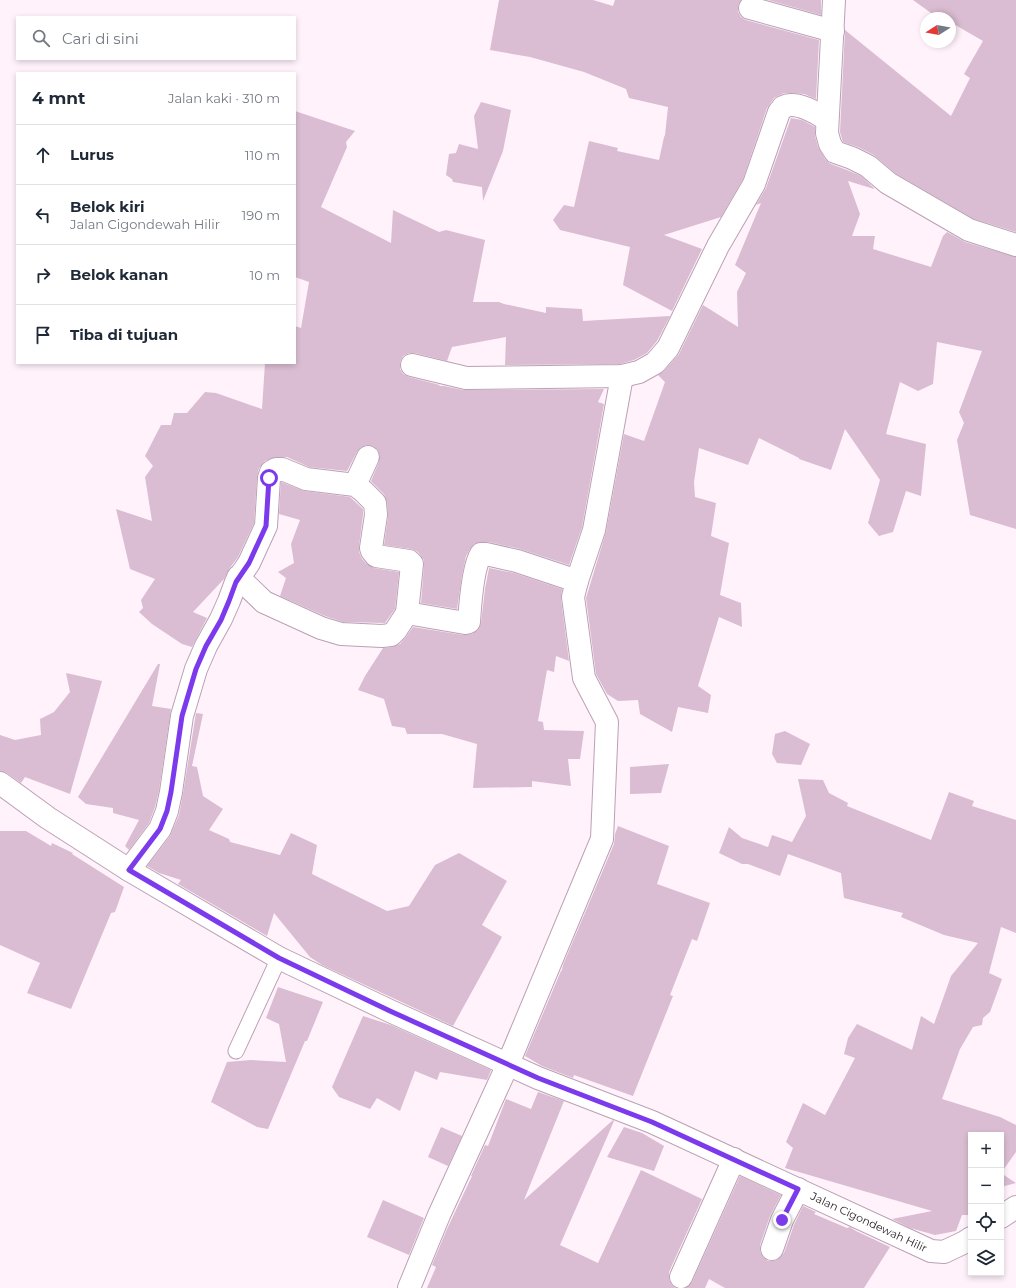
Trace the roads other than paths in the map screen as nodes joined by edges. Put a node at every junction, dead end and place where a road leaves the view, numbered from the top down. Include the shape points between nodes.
1 (834, 0) edge
2 (750, 8) dead end
3 (833, 31) junction
4 (827, 120) junction
5 (1016, 245) edge
6 (412, 365) dead end
7 (622, 376) junction
8 (368, 457) dead end
9 (355, 485) junction
10 (238, 578) junction
11 (577, 581) junction
12 (407, 612) junction
13 (0, 783) edge
14 (129, 870) junction
15 (279, 958) junction
16 (236, 1051) dead end
17 (508, 1064) junction
18 (734, 1159) junction
19 (798, 1189) junction
20 (1016, 1207) edge
21 (1004, 1215) edge
22 (968, 1240) edge
23 (772, 1249) dead end
24 (681, 1277) dead end
25 (409, 1288) edge

1 - 3 street
2 - 3 street
3 - 4 street
4 - 5 street via 827,133 835,152 868,166 888,183 969,230
4 - 7 street via 805,107 783,107 754,184 718,246 668,348 655,363 639,372
6 - 7 street via 466,378
7 - 11 street via 594,530
8 - 9 street
9 - 10 street via 306,479 282,469 271,472 266,526 249,563
9 - 12 street via 375,503 372,552 376,556 409,561 412,564
10 - 12 street via 264,602 321,628 341,634 392,635
10 - 14 street via 221,620 196,669 182,716 167,811 160,829
11 - 12 street via 517,561 481,554 476,568 470,622
11 - 17 street via 572,598 584,678 607,722 602,839
13 - 14 street, Jalan Cigondewah Hilir via 48,818
14 - 15 street, Jalan Cigondewah Hilir
15 - 16 lane
15 - 17 street, Jalan Cigondewah Hilir
17 - 18 street, Jalan Cigondewah Hilir via 652,1122
17 - 25 street via 439,1215
18 - 19 street, Jalan Cigondewah Hilir
18 - 24 street
19 - 22 street, Jalan Cigondewah Hilir via 931,1251 944,1252
19 - 23 street via 782,1220
20 - 21 street

